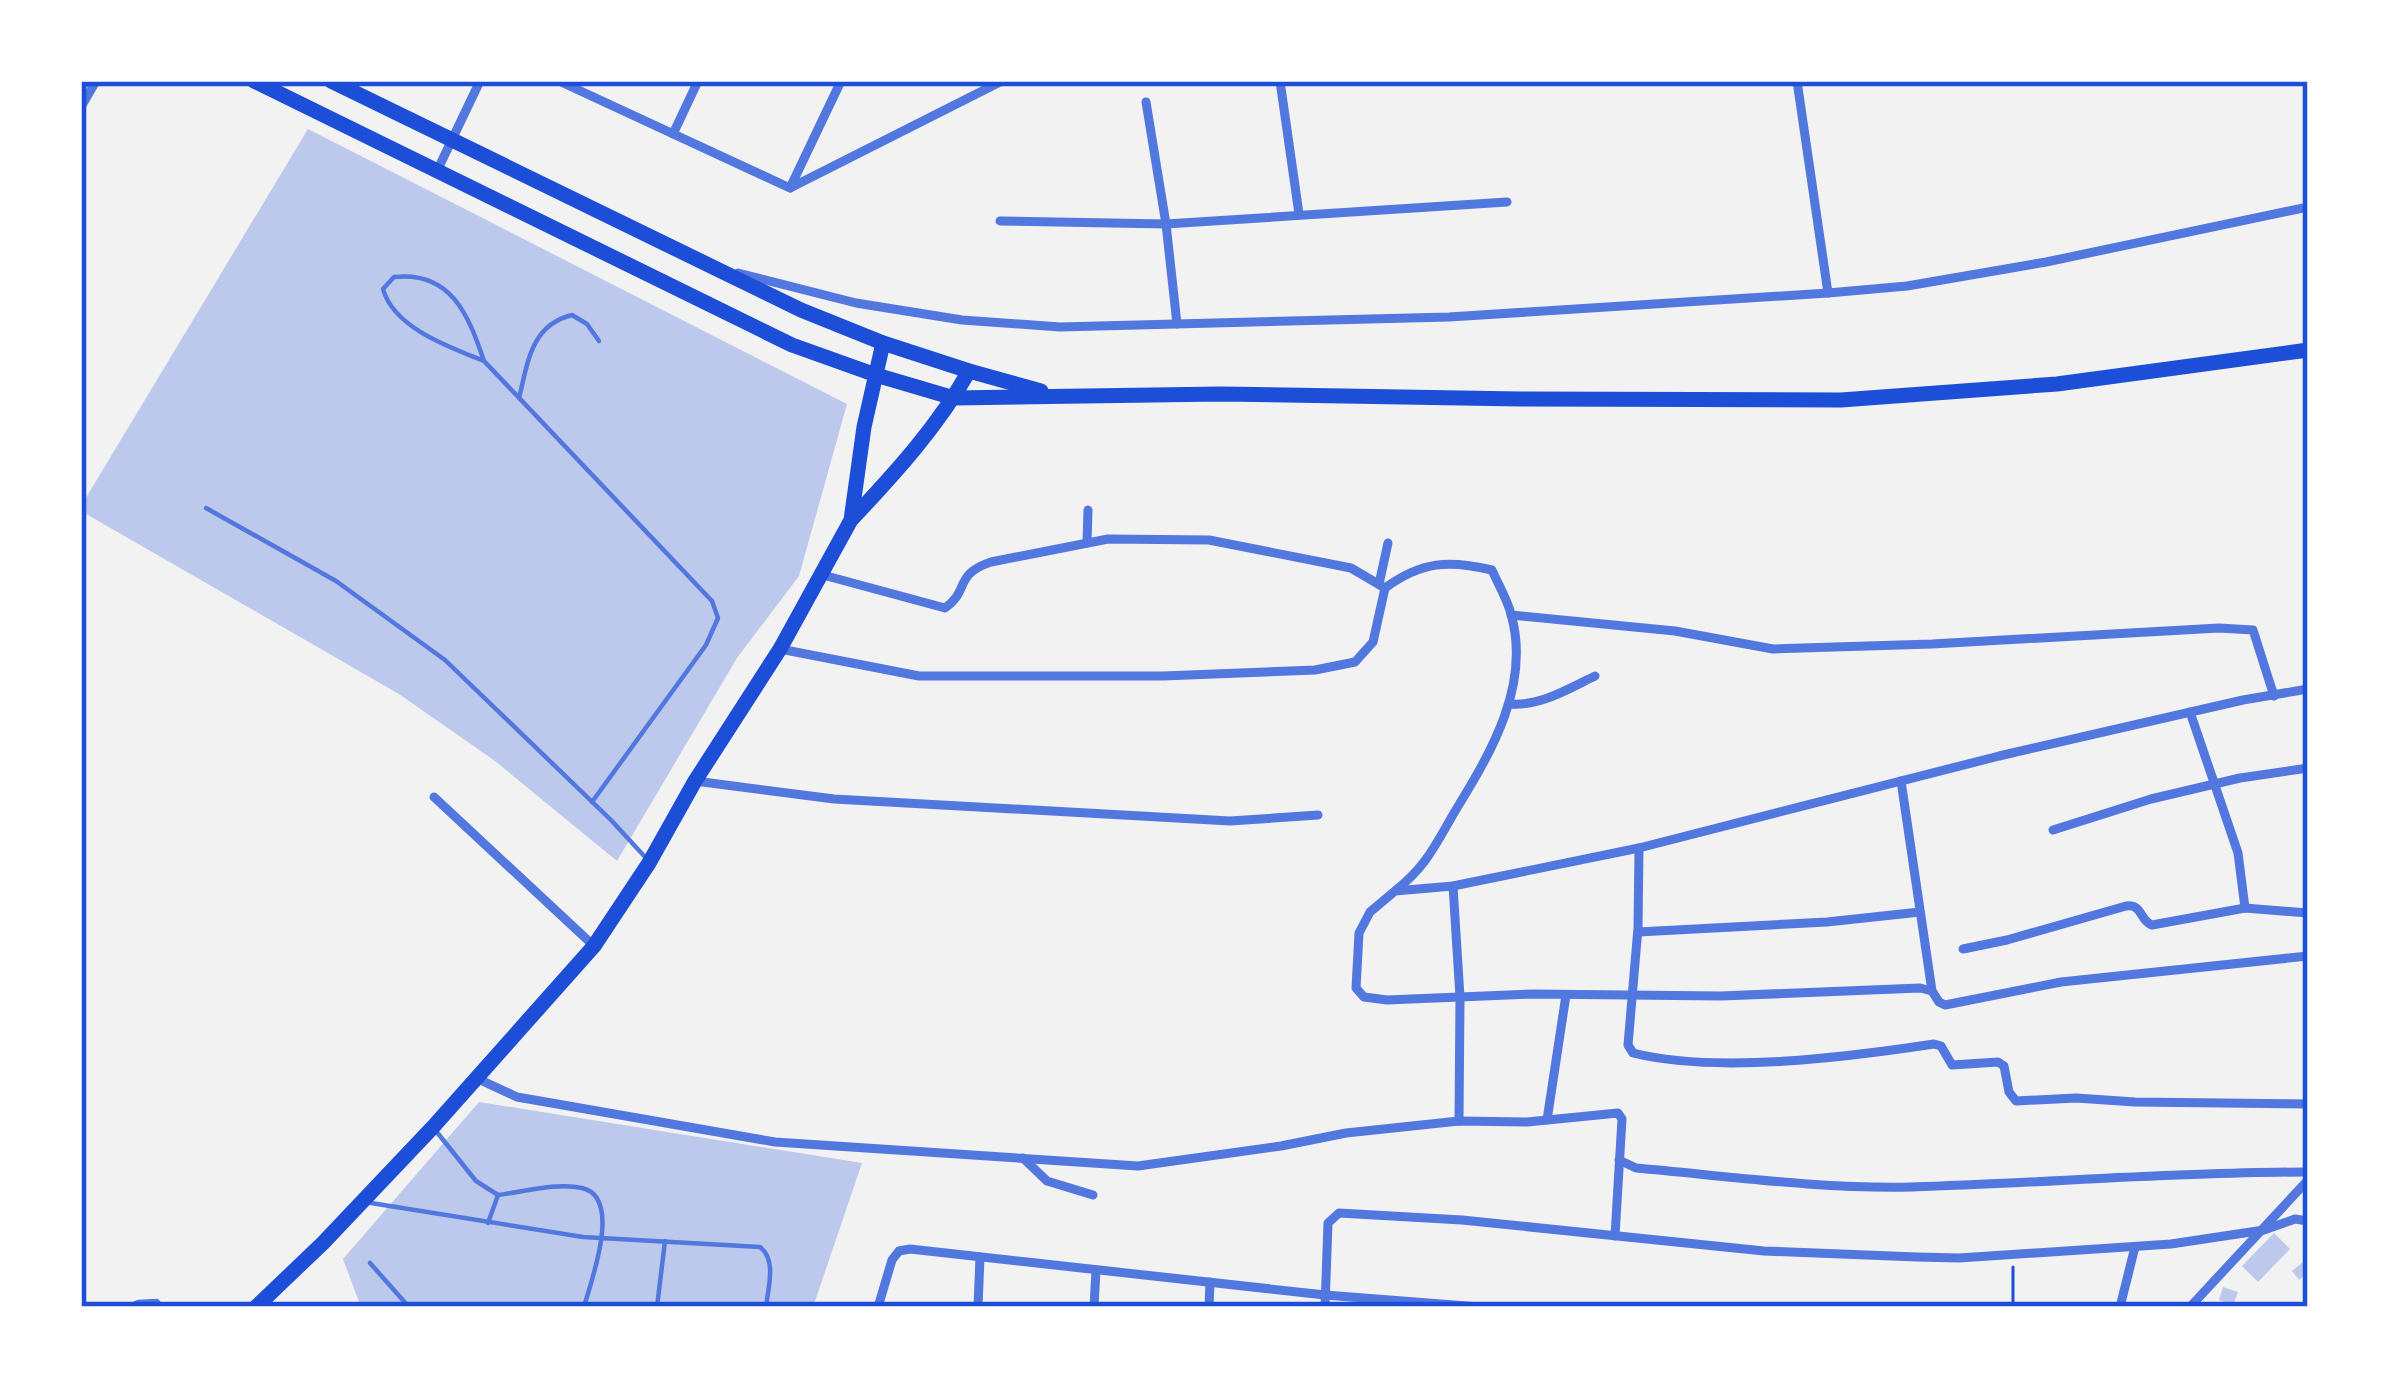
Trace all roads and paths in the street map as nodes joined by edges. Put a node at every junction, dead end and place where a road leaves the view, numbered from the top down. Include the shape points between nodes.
1 (254, 81) edge
2 (331, 81) edge
3 (480, 81) edge
4 (698, 81) edge
5 (842, 81) edge
6 (1002, 81) edge
7 (1280, 81) edge
8 (1798, 81) edge
9 (88, 82) edge
10 (566, 82) edge
11 (1146, 102) dead end
12 (81, 107) edge
13 (673, 134) junction
14 (452, 141) junction
15 (437, 171) junction
16 (790, 188) junction
17 (1507, 202) dead end
18 (2308, 207) edge
19 (1299, 214) junction
20 (1000, 221) dead end
21 (1166, 224) junction
22 (710, 266) junction
23 (1828, 293) junction
24 (1177, 324) junction
25 (599, 340) dead end
26 (884, 343) junction
27 (2308, 350) edge
28 (484, 361) junction
29 (969, 371) junction
30 (876, 375) junction
31 (1058, 396) junction
32 (519, 398) junction
33 (954, 398) junction
34 (206, 508) dead end
35 (1088, 511) dead end
36 (851, 520) junction
37 (1087, 543) junction
38 (1388, 543) dead end
39 (823, 575) junction
40 (1382, 586) junction
41 (1511, 615) junction
42 (780, 649) junction
43 (1595, 676) dead end
44 (2308, 689) edge
45 (2274, 696) junction
46 (1509, 704) junction
47 (2190, 712) junction
48 (2308, 768) edge
49 (695, 781) junction
50 (1901, 781) junction
51 (2217, 784) junction
52 (434, 796) dead end
53 (592, 802) junction
54 (1318, 815) dead end
55 (2053, 830) dead end
56 (1639, 848) junction
57 (650, 863) junction
58 (1453, 886) junction
59 (1395, 891) junction
60 (2245, 908) junction
61 (1920, 912) junction
62 (2308, 913) edge
63 (1638, 932) junction
64 (594, 946) junction
65 (1963, 949) dead end
66 (2308, 956) edge
67 (1932, 991) junction
68 (1566, 994) junction
69 (1632, 995) junction
70 (1460, 997) junction
71 (476, 1078) junction
72 (2308, 1083) edge
73 (2307, 1104) edge
74 (1547, 1120) junction
75 (1459, 1121) junction
76 (433, 1127) junction
77 (2308, 1134) edge
78 (1023, 1159) junction
79 (1619, 1160) junction
80 (2308, 1176) edge
81 (498, 1195) junction
82 (1093, 1196) dead end
83 (364, 1202) junction
84 (2308, 1220) edge
85 (488, 1223) junction
86 (2264, 1230) junction
87 (1615, 1236) junction
88 (603, 1238) junction
89 (665, 1241) junction
90 (2135, 1246) junction
91 (2012, 1254) junction
92 (980, 1257) junction
93 (370, 1264) dead end
94 (1096, 1270) junction
95 (1210, 1282) junction
96 (1325, 1301) edge
97 (126, 1307) edge
98 (162, 1307) edge
99 (256, 1307) edge
100 (409, 1307) edge
101 (584, 1307) edge
102 (657, 1307) edge
103 (766, 1307) edge
104 (878, 1307) edge
105 (978, 1307) edge
106 (1094, 1307) edge
107 (1209, 1307) edge
108 (1480, 1307) edge
109 (2014, 1307) edge
110 (2120, 1307) edge
111 (2189, 1307) edge

1 - 15 main road
2 - 14 main road
3 - 14 street
4 - 13 street
5 - 16 street
6 - 16 street
7 - 19 street
8 - 23 street
9 - 12 street
10 - 13 street
11 - 21 street
13 - 16 street
14 - 15 street
14 - 22 main road
15 - 30 main road via 792,345
17 - 19 street
18 - 23 street via 2046,262
19 - 21 street
20 - 21 street
21 - 24 street
22 - 24 street via 962,320
22 - 26 main road
23 - 24 street
25 - 32 lane via 572,315 556,319 529,355
26 - 29 main road
26 - 30 main road
27 - 31 main road via 2056,384 1841,400
28 - 28 lane via 442,286 416,275 394,277 383,289 408,323
28 - 32 lane
29 - 31 main road
29 - 33 main road
30 - 33 main road
30 - 36 main road
31 - 33 main road
32 - 53 lane via 712,601 718,618
33 - 36 main road
34 - 53 lane via 336,581 445,660
35 - 37 street
36 - 39 main road
37 - 39 street via 974,567 945,608
37 - 40 street via 1209,540 1351,568
38 - 40 street
39 - 42 main road
40 - 41 street via 1408,571 1459,563 1492,570
40 - 42 street via 1373,642 1355,662 1315,670 920,676
41 - 45 street via 1772,650 2253,630
41 - 46 street
42 - 49 main road
43 - 46 street via 1539,701
44 - 45 street
45 - 47 street
46 - 59 street via 1428,860
47 - 50 street
47 - 51 street
48 - 51 street
49 - 54 street via 834,799 1230,821
49 - 57 main road
50 - 56 street
50 - 61 street
51 - 55 street
51 - 60 street
52 - 64 street
53 - 57 lane
56 - 58 street
56 - 63 street
57 - 64 main road
58 - 59 street
58 - 70 street
59 - 70 street via 1359,933 1356,988 1388,1000
60 - 62 street
60 - 65 street via 2152,925 2126,906
61 - 63 street
61 - 67 street
63 - 69 street
64 - 71 main road
66 - 67 street via 2061,982 1945,1005
67 - 69 street
68 - 69 street
68 - 70 street
68 - 74 street
69 - 73 street via 1628,1045 1651,1058 1775,1060 1934,1044 1952,1066 2004,1066 2017,1100
70 - 75 street
71 - 76 main road
71 - 78 street via 517,1097 775,1142
72 - 73 street
73 - 77 street
74 - 75 street
74 - 79 street via 1620,1115
75 - 78 street via 1138,1166
76 - 81 lane via 476,1181
76 - 83 main road
78 - 82 street via 1046,1181
79 - 80 street via 1636,1168 1907,1187 2224,1172
79 - 87 street
80 - 86 street
81 - 85 lane
81 - 88 lane via 582,1188 601,1206
83 - 85 lane
83 - 99 main road
84 - 86 street
85 - 88 lane
86 - 90 street
86 - 111 street
87 - 91 street via 1859,1256
87 - 96 street via 1339,1213 1328,1223
88 - 89 lane
88 - 101 lane
89 - 102 lane
89 - 103 lane via 760,1247 770,1260
90 - 91 street
90 - 110 street
91 - 109 path
92 - 94 street
92 - 104 street via 899,1251
92 - 105 street
93 - 100 lane
94 - 95 street
94 - 106 street
95 - 96 street
95 - 107 street
96 - 108 street
97 - 98 lane

